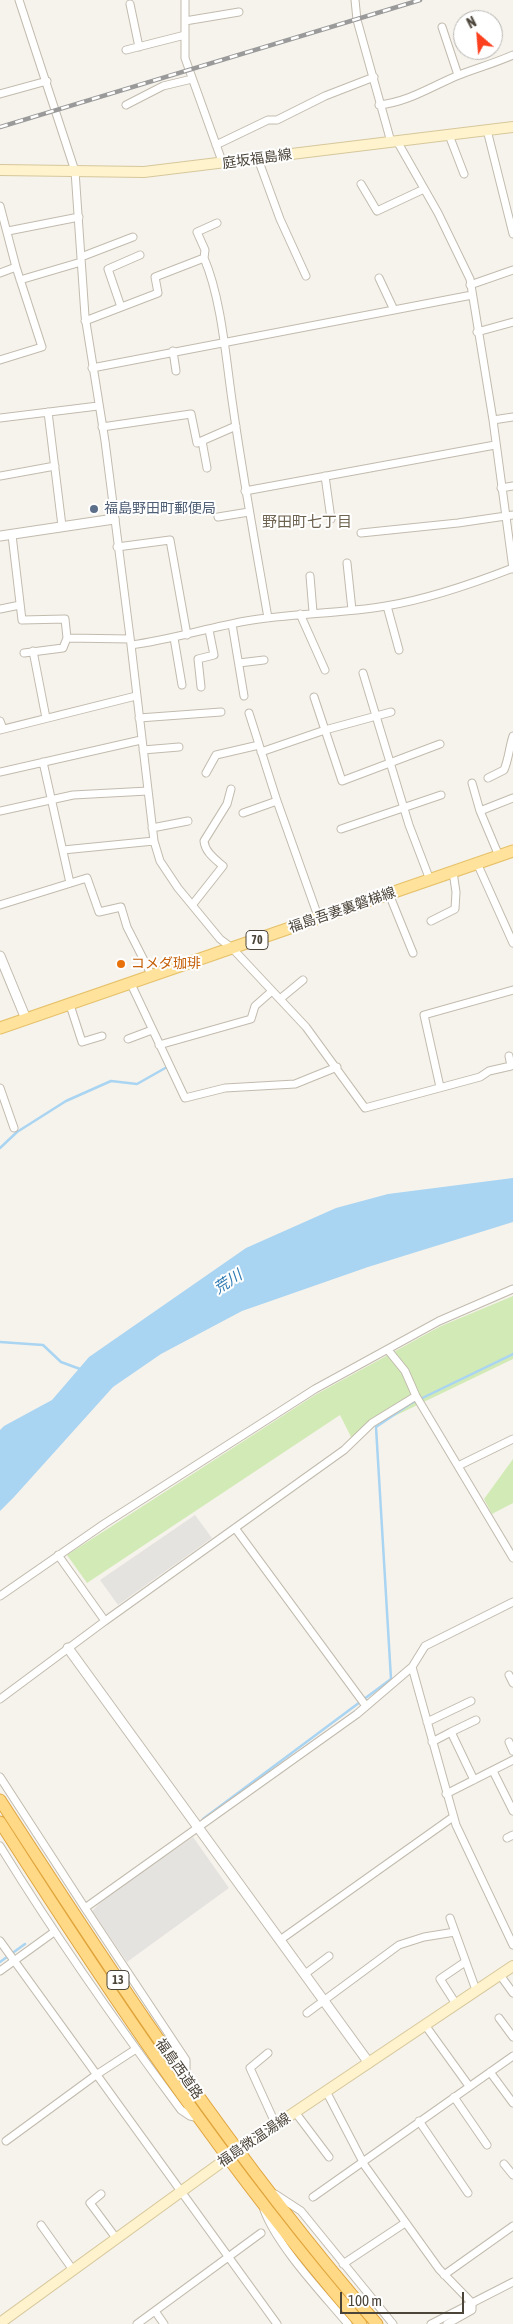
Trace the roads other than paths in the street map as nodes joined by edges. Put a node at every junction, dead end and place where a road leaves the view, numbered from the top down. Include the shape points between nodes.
1 (19, 0) edge
2 (185, 0) edge
3 (355, 0) edge
4 (130, 4) dead end
5 (239, 12) dead end
6 (186, 21) junction
7 (442, 27) dead end
8 (185, 35) junction
9 (139, 47) junction
10 (126, 50) dead end
11 (513, 54) edge
12 (458, 75) junction
13 (374, 77) junction
14 (192, 79) junction
15 (47, 81) junction
16 (0, 94) edge
17 (126, 105) dead end
18 (379, 105) junction
19 (513, 127) edge
20 (487, 130) junction
21 (449, 135) junction
22 (394, 142) junction
23 (216, 145) junction
24 (258, 159) junction
25 (222, 164) junction
26 (0, 170) edge
27 (75, 171) junction
28 (464, 174) dead end
29 (361, 184) dead end
30 (424, 189) junction
31 (0, 206) edge
32 (510, 213) edge
33 (79, 217) junction
34 (217, 223) dead end
35 (8, 231) junction
36 (513, 234) edge
37 (133, 237) dead end
38 (140, 256) dead end
39 (204, 258) junction
40 (81, 259) junction
41 (16, 268) junction
42 (513, 270) edge
43 (0, 272) edge
44 (306, 276) dead end
45 (379, 278) dead end
46 (20, 280) junction
47 (470, 284) junction
48 (472, 295) junction
49 (121, 307) junction
50 (394, 310) junction
51 (85, 321) junction
52 (513, 322) edge
53 (477, 332) junction
54 (224, 344) junction
55 (173, 351) junction
56 (0, 360) edge
57 (92, 368) junction
58 (176, 371) dead end
59 (98, 406) junction
60 (48, 412) junction
61 (513, 417) edge
62 (0, 418) edge
63 (493, 420) junction
64 (236, 426) junction
65 (102, 427) junction
66 (202, 440) junction
67 (495, 445) junction
68 (55, 466) junction
69 (207, 468) dead end
70 (0, 476) edge
71 (325, 476) junction
72 (513, 486) edge
73 (501, 488) junction
74 (245, 491) junction
75 (249, 512) junction
76 (509, 515) edge
77 (218, 517) dead end
78 (114, 519) junction
79 (331, 519) dead end
80 (62, 526) junction
81 (361, 533) dead end
82 (12, 535) junction
83 (0, 536) edge
84 (118, 548) junction
85 (347, 563) dead end
86 (513, 569) edge
87 (310, 576) dead end
88 (20, 605) junction
89 (387, 606) junction
90 (0, 609) edge
91 (352, 610) junction
92 (313, 612) junction
93 (300, 614) junction
94 (268, 618) junction
95 (232, 624) junction
96 (209, 630) junction
97 (187, 635) junction
98 (67, 638) junction
99 (174, 638) junction
100 (130, 642) junction
101 (399, 650) dead end
102 (33, 652) junction
103 (24, 653) dead end
104 (264, 660) dead end
105 (239, 663) junction
106 (325, 670) dead end
107 (363, 673) dead end
108 (182, 685) dead end
109 (201, 687) dead end
110 (136, 696) junction
111 (244, 696) dead end
112 (314, 697) dead end
113 (220, 712) dead end
114 (391, 712) dead end
115 (249, 713) dead end
116 (377, 716) junction
117 (46, 718) junction
118 (139, 718) junction
119 (0, 721) edge
120 (1, 729) edge
121 (325, 730) junction
122 (513, 736) edge
123 (141, 740) junction
124 (440, 744) dead end
125 (179, 747) dead end
126 (260, 749) junction
127 (143, 750) junction
128 (391, 761) junction
129 (43, 762) junction
130 (0, 772) edge
131 (206, 773) dead end
132 (488, 778) dead end
133 (472, 783) dead end
134 (231, 788) dead end
135 (148, 791) junction
136 (441, 795) dead end
137 (513, 798) edge
138 (51, 799) junction
139 (277, 801) junction
140 (405, 808) junction
141 (0, 811) edge
142 (480, 811) junction
143 (243, 813) dead end
144 (188, 821) dead end
145 (152, 828) junction
146 (341, 829) dead end
147 (154, 841) junction
148 (63, 850) junction
149 (513, 851) edge
150 (499, 856) junction
151 (477, 863) junction
152 (453, 872) junction
153 (430, 880) junction
154 (70, 883) junction
155 (389, 894) junction
156 (193, 904) junction
157 (0, 905) edge
158 (319, 919) junction
159 (432, 921) dead end
160 (513, 943) edge
161 (232, 948) junction
162 (413, 953) dead end
163 (0, 956) edge
164 (152, 976) junction
165 (303, 980) dead end
166 (131, 984) junction
167 (513, 990) edge
168 (272, 991) junction
169 (280, 999) junction
170 (70, 1005) junction
171 (26, 1019) junction
172 (0, 1028) edge
173 (152, 1030) junction
174 (102, 1036) dead end
175 (128, 1039) dead end
176 (159, 1045) junction
177 (509, 1056) dead end
178 (336, 1068) junction
179 (440, 1087) junction
180 (0, 1088) edge
181 (3, 1106) edge
182 (14, 1128) dead end
183 (513, 1289) edge
184 (388, 1350) junction
185 (416, 1396) junction
186 (513, 1439) edge
187 (458, 1466) junction
188 (235, 1528) junction
189 (58, 1555) junction
190 (513, 1558) edge
191 (0, 1596) edge
192 (513, 1602) edge
193 (104, 1621) junction
194 (68, 1648) junction
195 (412, 1667) junction
196 (509, 1675) dead end
197 (513, 1683) edge
198 (0, 1699) edge
199 (471, 1701) dead end
200 (366, 1706) junction
201 (476, 1720) dead end
202 (427, 1722) junction
203 (451, 1732) junction
204 (432, 1742) junction
205 (509, 1742) dead end
206 (513, 1751) edge
207 (513, 1760) edge
208 (493, 1771) junction
209 (0, 1777) edge
210 (474, 1780) junction
211 (446, 1794) junction
212 (2, 1803) edge
213 (513, 1811) edge
214 (453, 1817) junction
215 (0, 1822) edge
216 (198, 1828) junction
217 (0, 1846) edge
218 (84, 1908) junction
219 (450, 1918) dead end
220 (54, 1932) junction
221 (455, 1932) junction
222 (280, 1940) junction
223 (0, 1941) edge
224 (513, 1945) edge
225 (329, 1956) dead end
226 (14, 1960) junction
227 (465, 1962) junction
228 (513, 1966) edge
229 (0, 1970) edge
230 (305, 1974) junction
231 (500, 1975) junction
232 (476, 1990) junction
233 (513, 1993) edge
234 (324, 2000) junction
235 (456, 2004) junction
236 (307, 2013) dead end
237 (500, 2018) dead end
238 (425, 2026) junction
239 (513, 2036) edge
240 (136, 2049) junction
241 (268, 2053) dead end
242 (513, 2056) edge
243 (369, 2063) junction
244 (490, 2072) junction
245 (96, 2075) junction
246 (186, 2079) junction
247 (469, 2086) junction
248 (326, 2091) junction
249 (454, 2097) junction
250 (513, 2103) edge
251 (294, 2112) junction
252 (199, 2118) junction
253 (419, 2122) junction
254 (276, 2125) junction
255 (6, 2141) dead end
256 (487, 2146) dead end
257 (237, 2151) junction
258 (329, 2157) dead end
259 (227, 2158) junction
260 (363, 2161) junction
261 (504, 2164) dead end
262 (513, 2175) edge
263 (268, 2189) junction
264 (180, 2192) junction
265 (468, 2193) dead end
266 (101, 2194) dead end
267 (313, 2197) dead end
268 (259, 2198) junction
269 (405, 2223) junction
270 (41, 2225) dead end
271 (513, 2226) edge
272 (262, 2233) dead end
273 (116, 2238) junction
274 (229, 2258) junction
275 (343, 2264) junction
276 (73, 2270) junction
277 (444, 2275) junction
278 (513, 2282) edge
279 (472, 2303) junction
280 (155, 2311) junction
281 (0, 2323) edge
282 (137, 2324) edge
283 (164, 2324) edge
284 (277, 2324) edge
285 (348, 2324) edge
286 (361, 2324) edge
287 (377, 2324) edge
288 (393, 2324) edge
289 (431, 2324) edge
290 (447, 2324) edge

1 - 15 street
2 - 6 street
3 - 13 street via 357,20
4 - 9 street
5 - 6 street
6 - 8 street
7 - 12 street
8 - 9 street
8 - 14 street via 185,58
9 - 10 street
11 - 12 street
12 - 18 street via 409,98
13 - 18 street
13 - 23 street
14 - 17 street via 163,86
14 - 23 street
15 - 16 street
15 - 27 street
18 - 22 street
19 - 20 main road, 庭坂福島線
20 - 21 main road, 庭坂福島線
20 - 32 street
21 - 22 main road, 庭坂福島線
21 - 28 street
22 - 24 main road, 庭坂福島線
22 - 30 street
23 - 25 street
24 - 25 main road, 庭坂福島線
24 - 44 street
25 - 27 main road, 庭坂福島線 via 144,172
26 - 27 main road, 庭坂福島線
27 - 33 street
29 - 30 street via 378,211
30 - 47 street
31 - 35 street
32 - 36 street
33 - 35 street
33 - 40 street
34 - 39 street via 197,232
35 - 41 street
37 - 40 street
38 - 49 street via 108,269
39 - 49 street via 154,277 158,292
39 - 54 street via 211,275
40 - 46 street
40 - 51 street
41 - 43 street
41 - 46 street
42 - 47 street
45 - 50 street
46 - 56 street via 42,347
47 - 48 street
48 - 50 street
48 - 53 street
49 - 51 street
50 - 54 street
51 - 57 street
52 - 53 street
53 - 63 street
54 - 55 street
54 - 64 street
55 - 57 street
55 - 58 street
57 - 59 street
59 - 60 street
59 - 65 street
60 - 62 street
60 - 68 street
61 - 63 street
63 - 67 street
64 - 66 street
64 - 74 street
65 - 66 street via 192,414 197,443
65 - 78 street
66 - 69 street
67 - 71 street
67 - 73 street
68 - 70 street
68 - 80 street
71 - 74 street
71 - 79 street
72 - 73 street
73 - 76 street
74 - 75 street
75 - 77 street
75 - 94 street
76 - 81 street
76 - 86 street
78 - 80 street
78 - 84 street
80 - 82 street
82 - 83 street
82 - 88 street
84 - 97 street via 170,540
84 - 100 street
85 - 91 street
86 - 89 street via 419,600
87 - 92 street
88 - 90 street
88 - 98 street via 22,620 64,619
89 - 91 street
89 - 101 street
91 - 92 street
92 - 93 street
93 - 94 street
93 - 106 street
94 - 95 street
95 - 96 street
95 - 105 street
96 - 97 street
96 - 109 street via 214,656 198,659
97 - 99 street
98 - 100 street
98 - 102 street via 63,648
99 - 100 street
99 - 108 street
100 - 110 street
102 - 103 street
102 - 117 street
104 - 105 street
105 - 111 street
107 - 116 street
110 - 117 street
110 - 118 street
112 - 121 street
113 - 118 street
114 - 116 street
115 - 126 street
116 - 121 street
116 - 128 street
117 - 120 street
118 - 123 street
119 - 120 street
121 - 126 street
121 - 128 street via 342,781
122 - 132 street via 504,770
123 - 127 street
123 - 129 street
124 - 128 street
125 - 127 street
126 - 131 street via 216,755
126 - 139 street
127 - 135 street
128 - 140 street
129 - 130 street
129 - 138 street
133 - 142 street
134 - 156 street via 227,804 204,841 208,852 223,866
135 - 138 street via 93,793
135 - 145 street
136 - 140 street
137 - 142 street
138 - 141 street
138 - 148 street
139 - 143 street
139 - 158 street
140 - 146 street
140 - 153 street
142 - 150 street
144 - 145 street
145 - 147 street
147 - 148 street
147 - 156 street via 160,861
148 - 154 street
149 - 150 main road, 福島吾妻裏磐梯線 / 70
150 - 151 main road, 福島吾妻裏磐梯線 / 70
151 - 152 main road, 福島吾妻裏磐梯線 / 70
151 - 160 street
152 - 153 main road, 福島吾妻裏磐梯線 / 70
152 - 159 street via 455,909
153 - 155 main road, 福島吾妻裏磐梯線 / 70
154 - 157 street
154 - 164 street via 87,878 99,912 121,907 127,927
155 - 158 main road, 福島吾妻裏磐梯線 / 70
155 - 162 street
156 - 161 street via 220,939
158 - 161 main road, 福島吾妻裏磐梯線 / 70
161 - 164 main road, 福島吾妻裏磐梯線 / 70
161 - 168 street
163 - 171 street
164 - 166 main road, 福島吾妻裏磐梯線 / 70
165 - 169 street
166 - 170 main road, 福島吾妻裏磐梯線 / 70
166 - 173 street
167 - 179 street via 424,1015
168 - 169 street
168 - 176 street via 255,1006 251,1019
169 - 178 street via 306,1027
170 - 171 main road, 福島吾妻裏磐梯線 / 70
170 - 174 street via 82,1042
171 - 172 main road, 福島吾妻裏磐梯線 / 70
173 - 175 street
173 - 176 street
176 - 178 street via 185,1098 224,1088 295,1084
177 - 179 street via 511,1066
178 - 179 street via 366,1111
180 - 181 street
181 - 182 street
183 - 184 street via 439,1321
184 - 185 street via 404,1371
184 - 189 street via 315,1389
185 - 187 street
185 - 188 street via 372,1423 344,1450
186 - 187 street
187 - 190 street
188 - 193 street
188 - 200 street
189 - 191 street
189 - 193 street
192 - 195 street via 425,1646
193 - 194 street
194 - 198 street
194 - 216 street
195 - 200 street
195 - 202 street
196 - 197 street
199 - 202 street
200 - 216 street
201 - 203 street
202 - 204 street
203 - 204 street
203 - 210 street
204 - 211 street
205 - 206 street
207 - 208 street
208 - 210 street
208 - 213 street
209 - 218 street
210 - 211 street
211 - 214 street
212 - 246 highway, 福島西道路 / 13 via 92,1943
214 - 222 street
214 - 224 street
215 - 252 highway, 福島西道路 / 13 via 82,1950
216 - 218 street
216 - 222 street
217 - 220 street
218 - 246 street via 186,2060
219 - 221 street
220 - 226 street
220 - 240 street
221 - 227 street
221 - 234 street via 398,1945
222 - 230 street
223 - 226 street
225 - 230 street
226 - 229 street
226 - 245 street
227 - 232 street
227 - 235 street via 440,1979
228 - 231 main road, 福島微温湯線
230 - 234 street
231 - 232 main road, 福島微温湯線
231 - 233 street
232 - 235 main road, 福島微温湯線
234 - 236 street
234 - 243 street
235 - 238 main road, 福島微温湯線
237 - 239 street
238 - 243 main road, 福島微温湯線
238 - 247 street
240 - 245 street
240 - 252 street via 181,2110
241 - 254 street via 250,2068
242 - 244 street
243 - 248 main road, 福島微温湯線
244 - 247 street
244 - 250 street
245 - 255 street
245 - 264 street
246 - 257 highway, 福島西道路 / 13
247 - 249 street
248 - 251 main road, 福島微温湯線
248 - 260 street
249 - 253 street
249 - 256 street
251 - 254 main road, 福島微温湯線
251 - 258 street
252 - 259 highway, 福島西道路 / 13
253 - 260 street
253 - 265 street
254 - 257 main road, 福島微温湯線
257 - 259 main road, 福島微温湯線
257 - 263 highway, 福島西道路 / 13
259 - 264 main road, 福島微温湯線
259 - 268 highway, 福島西道路 / 13
260 - 267 street
260 - 269 street
261 - 262 street
263 - 275 street via 301,2211
263 - 287 highway, 福島西道路 / 13
264 - 273 main road, 福島微温湯線
264 - 274 street
266 - 273 street via 90,2203
268 - 285 street via 268,2221
268 - 286 highway, 福島西道路 / 13
269 - 275 street
269 - 277 street
270 - 276 street
271 - 277 street
272 - 274 street
273 - 276 main road, 福島微温湯線
274 - 280 street
274 - 284 street
275 - 288 street
276 - 281 main road, 福島微温湯線
277 - 279 street
278 - 279 street
279 - 289 street
279 - 290 street via 472,2310
280 - 282 street
280 - 283 street

